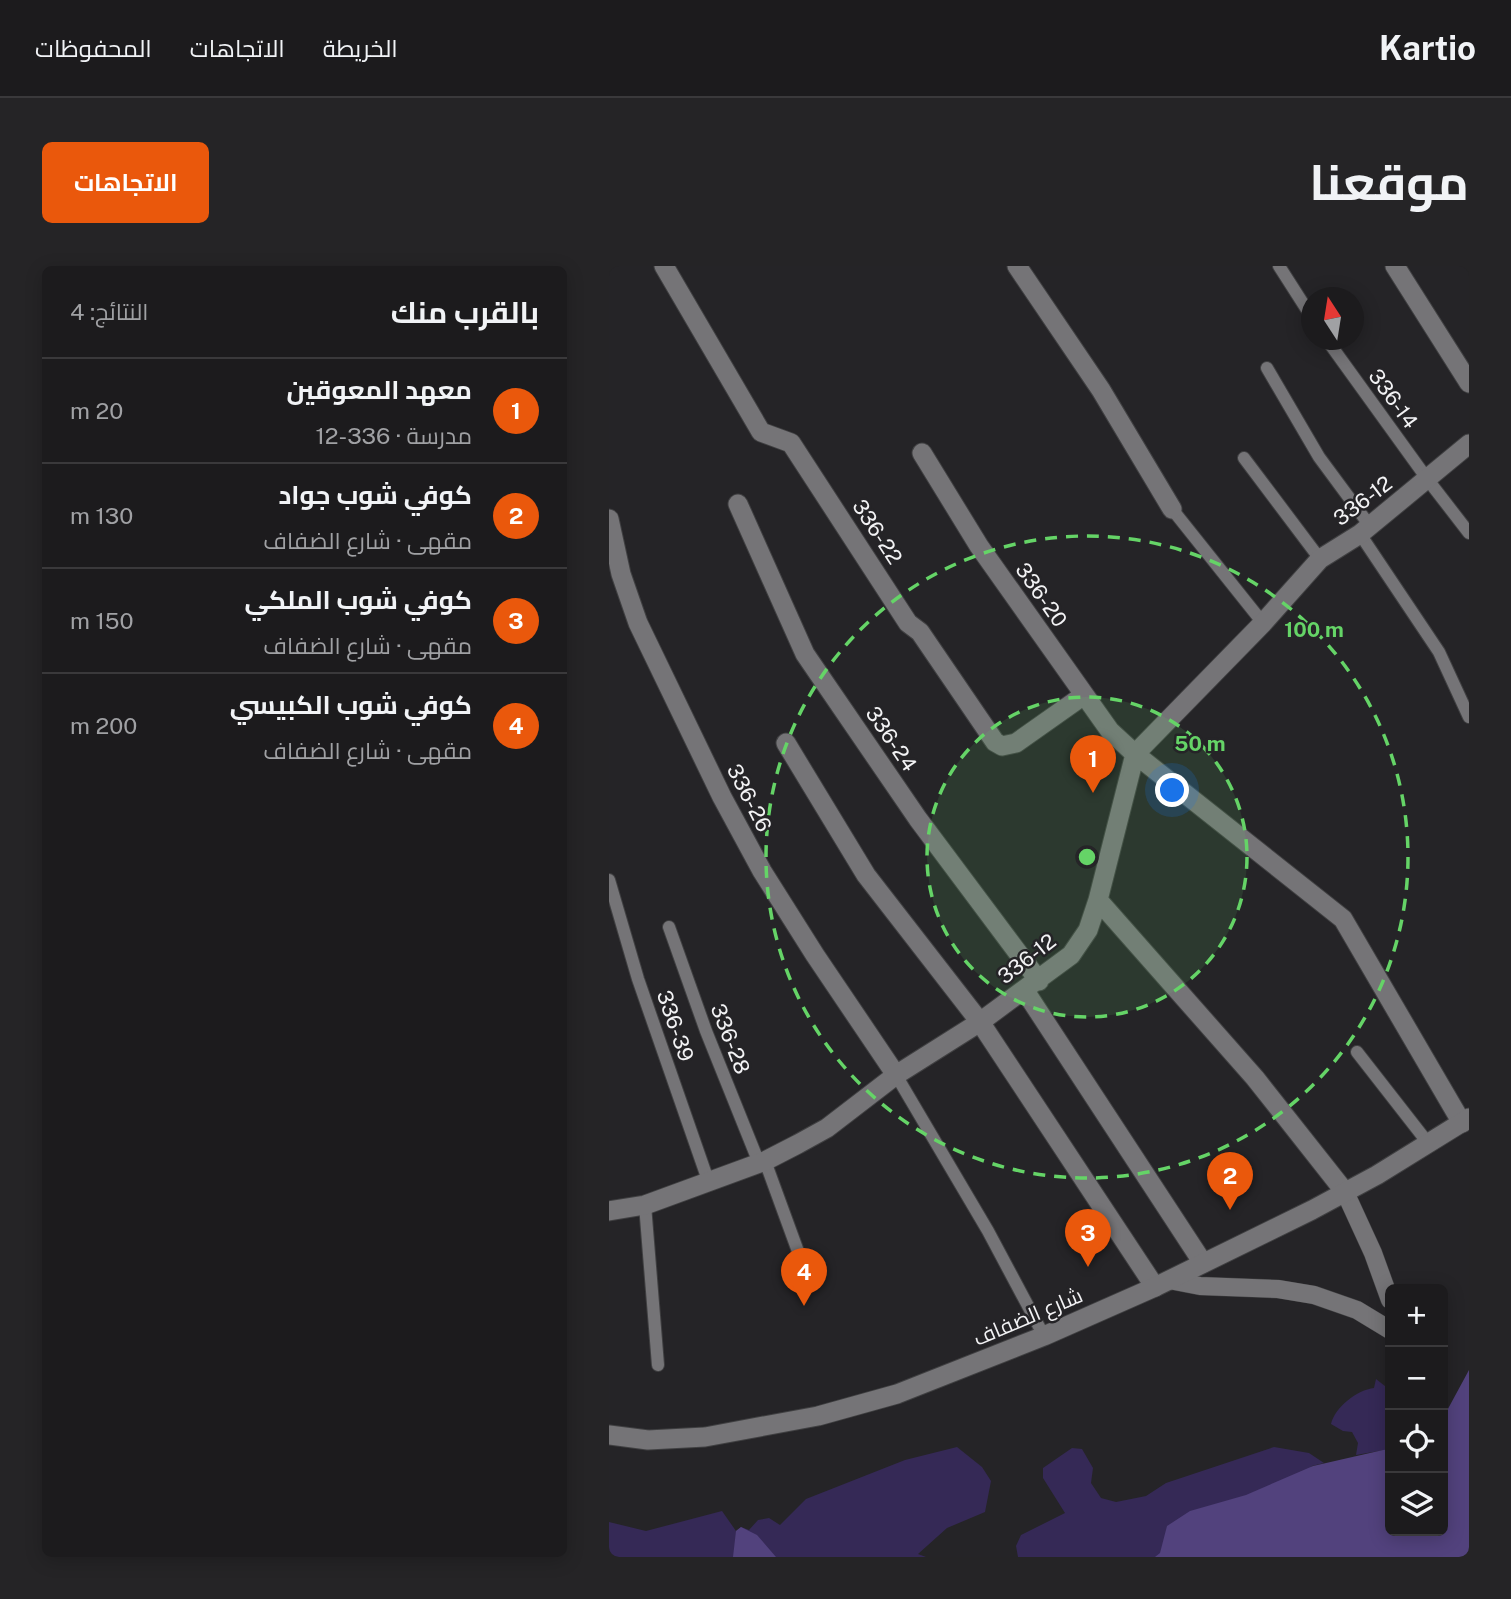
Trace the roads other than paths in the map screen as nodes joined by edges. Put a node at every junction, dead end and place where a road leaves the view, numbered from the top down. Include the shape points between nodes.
1 (664, 266) edge
2 (1017, 266) edge
3 (1279, 266) edge
4 (1395, 266) edge
5 (1301, 300) edge
6 (1334, 350) edge
7 (1267, 368) dead end
8 (1469, 383) edge
9 (1469, 444) edge
10 (922, 453) dead end
11 (1244, 458) dead end
12 (1427, 481) junction
13 (738, 504) dead end
14 (1172, 509) joint
15 (609, 519) edge
16 (1365, 530) junction
17 (1469, 533) edge
18 (1320, 559) junction
19 (1263, 623) junction
20 (1084, 695) junction
21 (1469, 717) edge
22 (786, 743) dead end
23 (1135, 754) junction
24 (609, 880) edge
25 (1098, 900) junction
26 (669, 927) dead end
27 (1032, 986) junction
28 (980, 1022) junction
29 (1357, 1052) dead end
30 (896, 1075) junction
31 (1465, 1121) edge
32 (1428, 1143) junction
33 (762, 1162) junction
34 (709, 1183) junction
35 (1345, 1192) junction
36 (645, 1205) junction
37 (610, 1206) edge
38 (1203, 1263) junction
39 (807, 1276) dead end
40 (1162, 1283) junction
41 (1385, 1286) edge
42 (1385, 1327) edge
43 (1044, 1336) junction
44 (657, 1365) dead end
45 (609, 1435) edge

1 - 20 street, 336-22 via 761,432 791,443 908,623 930,645 995,742 1002,746 1016,743
2 - 14 street via 1101,390
3 - 5 lane
4 - 8 street
6 - 12 lane, 336-14
7 - 16 lane
9 - 12 street, 336-12
10 - 20 street, 336-20 via 979,546
11 - 18 lane
12 - 16 street, 336-12
12 - 17 lane, 336-14
13 - 27 street, 336-24 via 805,654
14 - 19 lane
15 - 30 street, 336-26 via 638,623 722,797 768,881
16 - 18 street, 336-12
16 - 21 lane via 1439,652
18 - 19 street, 336-12
19 - 23 street, 336-12
20 - 23 street, 336-20 via 1110,731
22 - 28 street via 866,875
23 - 25 street, 336-12
23 - 31 street, 336-20 via 1343,919
24 - 34 lane, 336-39
25 - 27 street, 336-12 via 1080,944
25 - 35 street via 1255,1078
26 - 33 lane, 336-28 via 706,1031
27 - 28 street, 336-12
27 - 38 street, 336-24
28 - 30 street, 336-12
28 - 40 street
29 - 32 lane
30 - 33 street, 336-12 via 827,1128
30 - 43 lane
31 - 32 street, شارع الضفاف
32 - 35 street, شارع الضفاف
33 - 34 street, 336-12
33 - 39 lane, 336-28
34 - 36 street, 336-12
35 - 38 street, شارع الضفاف
35 - 41 street
36 - 37 street, 336-12
36 - 44 lane
38 - 40 street, شارع الضفاف
40 - 42 street via 1314,1295 1357,1310
40 - 43 street, شارع الضفاف
43 - 45 street, شارع الضفاف via 897,1394 830,1413 705,1437 648,1440

